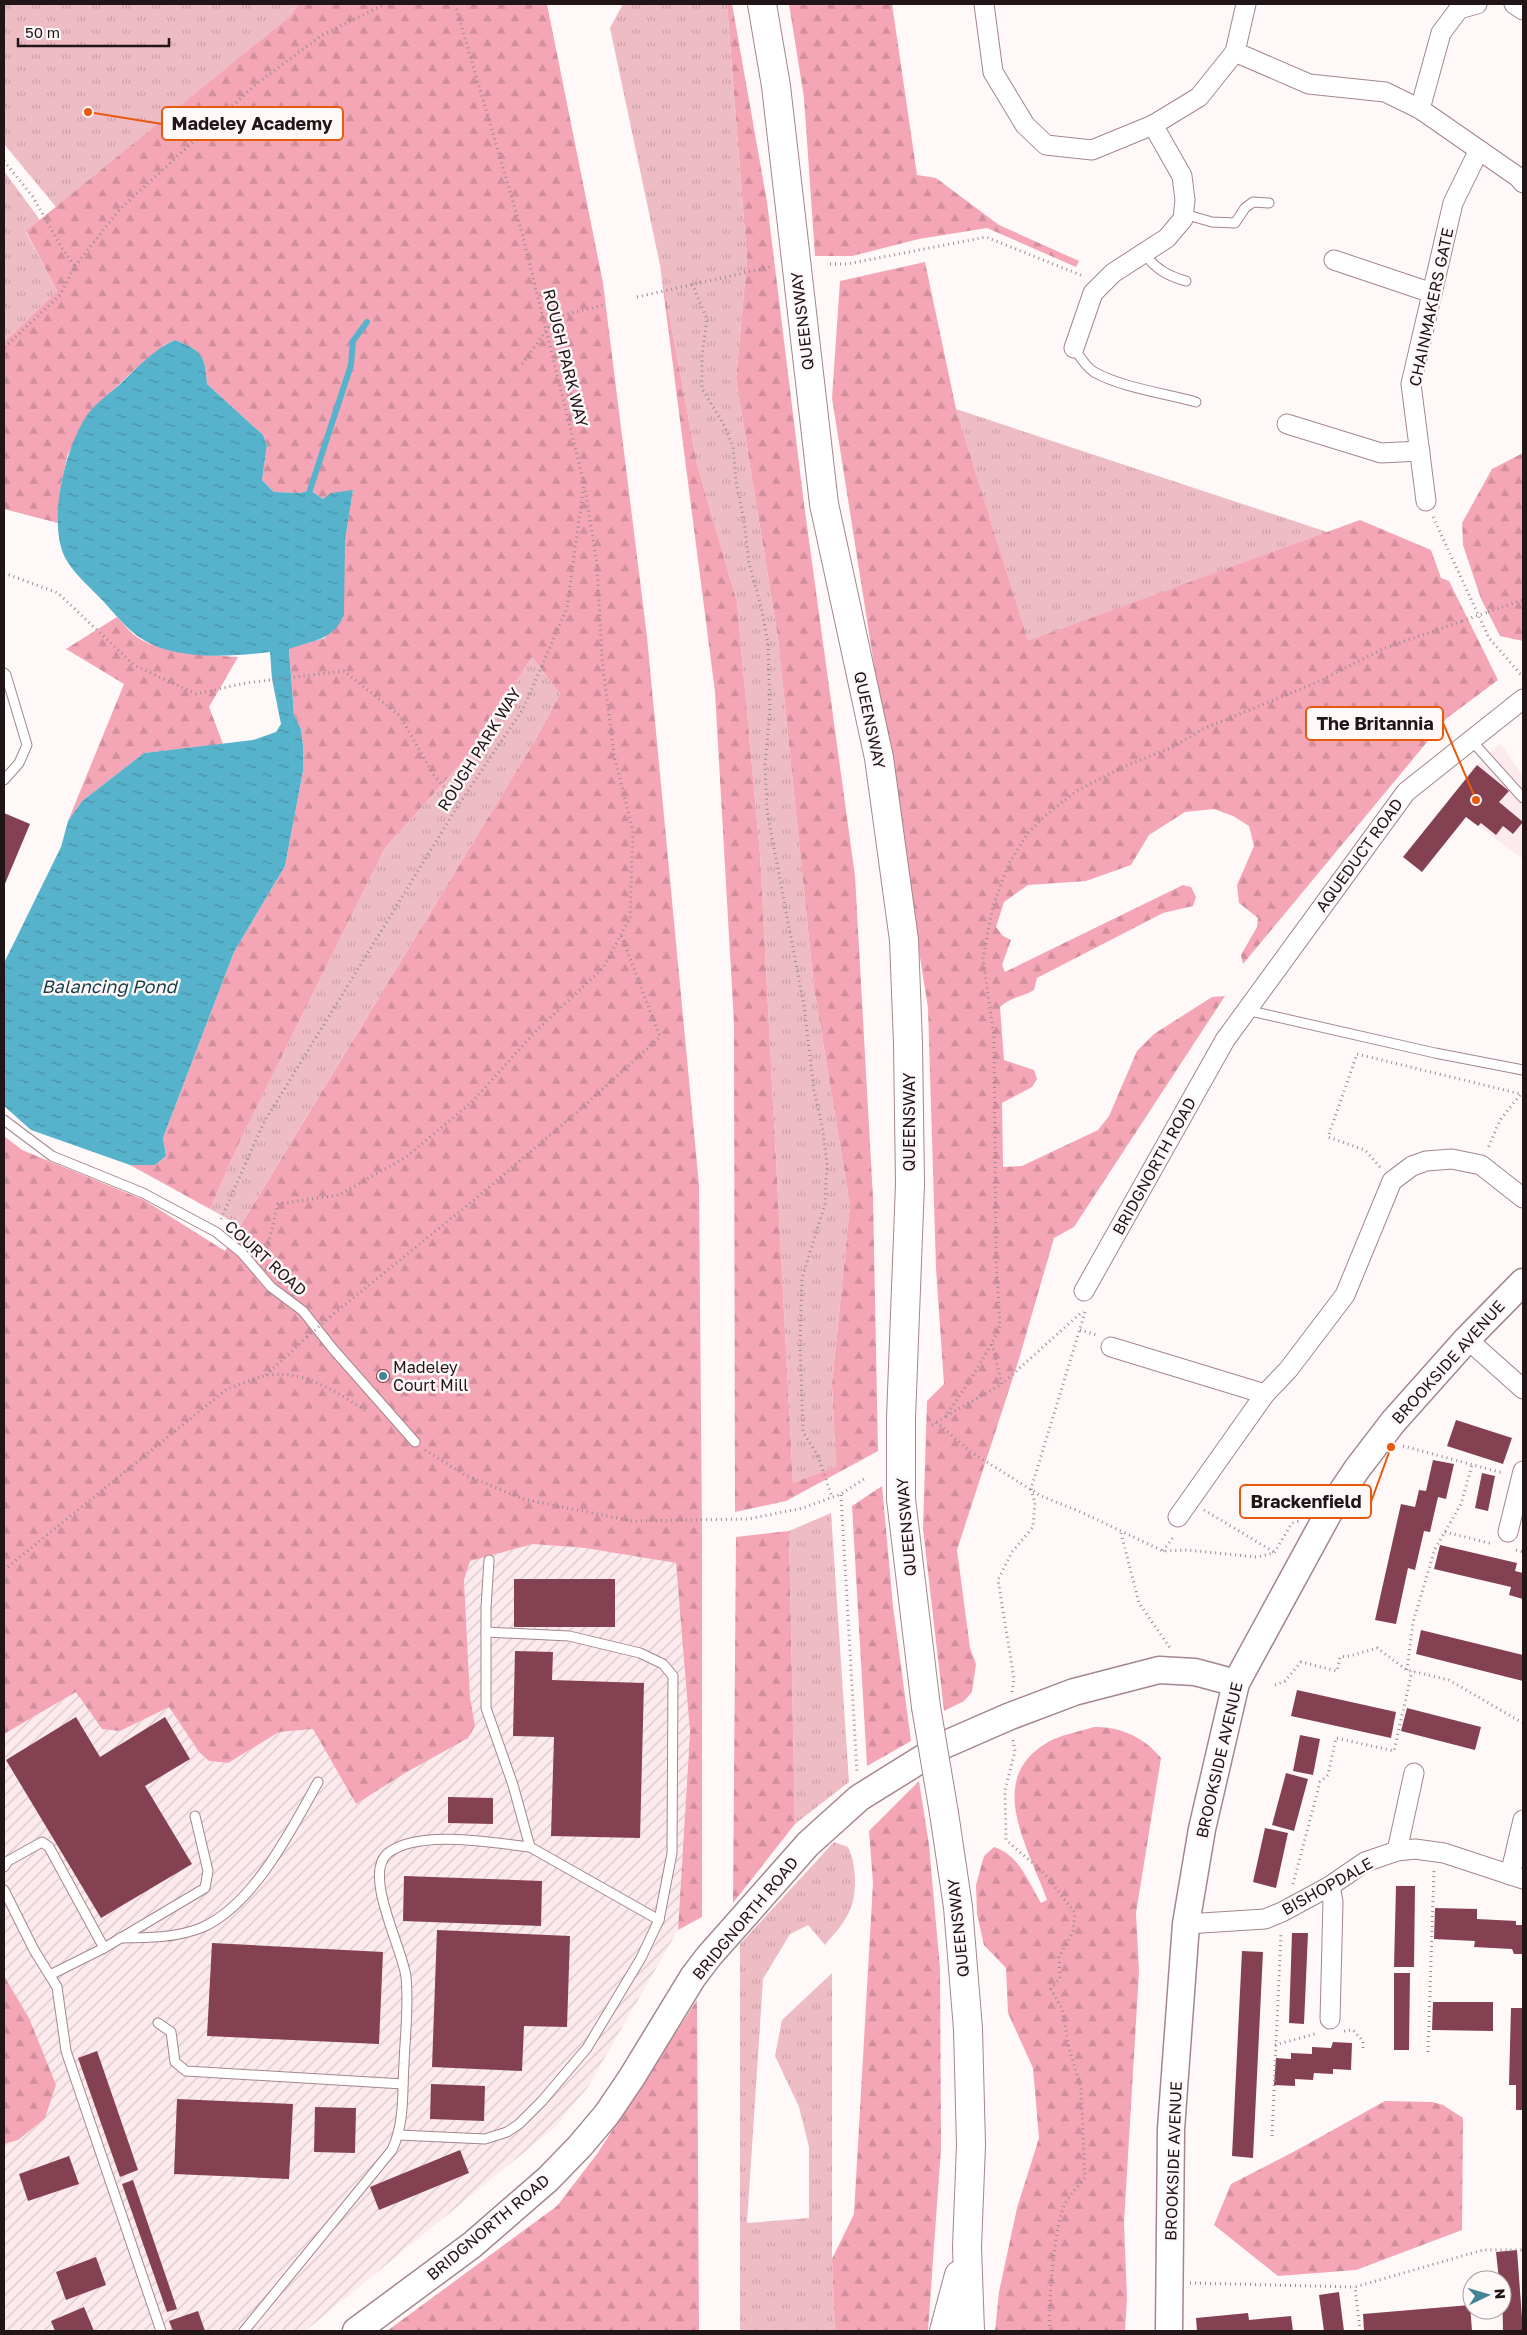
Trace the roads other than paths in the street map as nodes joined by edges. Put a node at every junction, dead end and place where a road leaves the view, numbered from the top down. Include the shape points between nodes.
1 (762, 4) edge
2 (984, 4) edge
3 (1246, 4) edge
4 (1477, 4) edge
5 (1514, 4) edge
6 (1523, 10) edge
7 (1235, 52) junction
8 (1420, 109) junction
9 (1153, 125) junction
10 (1479, 150) junction
11 (1523, 183) edge
12 (1269, 203) dead end
13 (1184, 214) junction
14 (1144, 253) junction
15 (1334, 260) dead end
16 (1186, 281) dead end
17 (1432, 293) junction
18 (1074, 348) joint
19 (1196, 402) dead end
20 (1287, 424) dead end
21 (1420, 452) junction
22 (1426, 501) road end
23 (4, 673) edge
24 (1523, 699) edge
25 (1471, 740) junction
26 (4, 780) edge
27 (1523, 798) edge
28 (1246, 1010) junction
29 (1225, 1040) joint
30 (1523, 1070) edge
31 (4, 1120) edge
32 (1523, 1198) edge
33 (1523, 1282) edge
34 (1085, 1299) road end
35 (1467, 1339) junction
36 (1111, 1347) dead end
37 (1523, 1389) edge
38 (1266, 1394) junction
39 (415, 1442) road end
40 (1522, 1474) edge
41 (1178, 1517) dead end
42 (1504, 1541) road end
43 (489, 1560) dead end
44 (486, 1632) junction
45 (1236, 1683) junction
46 (1414, 1774) dead end
47 (318, 1782) dead end
48 (195, 1816) dead end
49 (1523, 1820) edge
50 (530, 1847) junction
51 (1397, 1851) junction
52 (4, 1867) edge
53 (1517, 1877) edge
54 (1330, 1886) junction
55 (4, 1890) edge
56 (659, 1920) junction
57 (1186, 1924) junction
58 (120, 1938) junction
59 (104, 1948) junction
60 (50, 1975) junction
61 (1330, 2019) dead end
62 (158, 2023) dead end
63 (403, 2084) junction
64 (399, 2135) junction
65 (966, 2247) junction
66 (162, 2331) edge
67 (244, 2331) edge
68 (356, 2331) edge
69 (944, 2331) edge
70 (970, 2331) edge
71 (1169, 2331) edge

1 - 65 main road, QUEENSWAY, bridge via 776,86 824,504 878,758 904,940 910,1184 901,1499 926,1707 958,1908 968,2029 971,2145
2 - 9 street via 993,72 1026,125 1046,145 1092,150
3 - 7 street
4 - 8 street via 1459,9 1441,33
5 - 6 street
7 - 8 street via 1309,84 1385,92
7 - 9 street via 1199,97
8 - 10 street
9 - 13 street via 1182,176
10 - 11 street
10 - 17 street, CHAINMAKERS GATE via 1453,203
12 - 13 lane via 1253,202 1235,224
13 - 14 street via 1168,238
14 - 16 lane via 1163,273
14 - 18 street via 1113,273 1093,293
15 - 17 street
17 - 21 street, CHAINMAKERS GATE via 1411,384
18 - 19 lane via 1094,372 1115,381
20 - 21 street via 1380,453
21 - 22 street, CHAINMAKERS GATE
23 - 26 lane via 27,745 20,763
24 - 25 street, AQUEDUCT ROAD
25 - 27 lane
25 - 28 street, AQUEDUCT ROAD via 1406,792
28 - 29 street, AQUEDUCT ROAD
28 - 30 lane
29 - 34 street, BRIDGNORTH ROAD
31 - 39 lane, COURT ROAD via 52,1156 143,1193 216,1232 242,1253 271,1287 302,1311
32 - 38 street via 1481,1165 1452,1158 1412,1166 1392,1181 1345,1295
33 - 35 street, BROOKSIDE AVENUE
35 - 37 street
35 - 45 street, BROOKSIDE AVENUE via 1356,1469
36 - 38 street
38 - 41 street
40 - 42 street
43 - 44 lane
44 - 50 lane via 486,1708 513,1785
44 - 56 lane via 570,1636 640,1653 663,1664 673,1676 672,1853
45 - 57 street, BROOKSIDE AVENUE via 1202,1829
45 - 68 street, BRIDGNORTH ROAD via 1186,1671 1159,1670 1074,1692 944,1746 859,1798 808,1844 709,1956 607,2114 580,2146 548,2179 472,2245
46 - 51 street
47 - 58 lane via 285,1840 234,1907 202,1927 150,1938
48 - 58 lane via 208,1871 205,1888
49 - 53 street
50 - 56 lane
50 - 63 lane via 416,1841 386,1855 380,1873 380,1890 406,1976
51 - 53 street, BISHOPDALE via 1415,1849 1444,1853
51 - 54 street, BISHOPDALE via 1365,1862
52 - 59 lane via 8,1861 42,1842 49,1847
54 - 57 street, BISHOPDALE via 1265,1918
54 - 61 street via 1333,1902
55 - 60 lane
56 - 64 lane via 641,1958 587,2048 519,2124 485,2139
57 - 71 street, BROOKSIDE AVENUE via 1171,2128
58 - 59 lane
59 - 60 lane
60 - 66 lane via 57,1987 66,2051
62 - 63 lane via 171,2032 175,2062 186,2071
63 - 64 lane
64 - 67 lane via 392,2150
65 - 69 main road, QUEENSWAY
65 - 70 main road, QUEENSWAY

